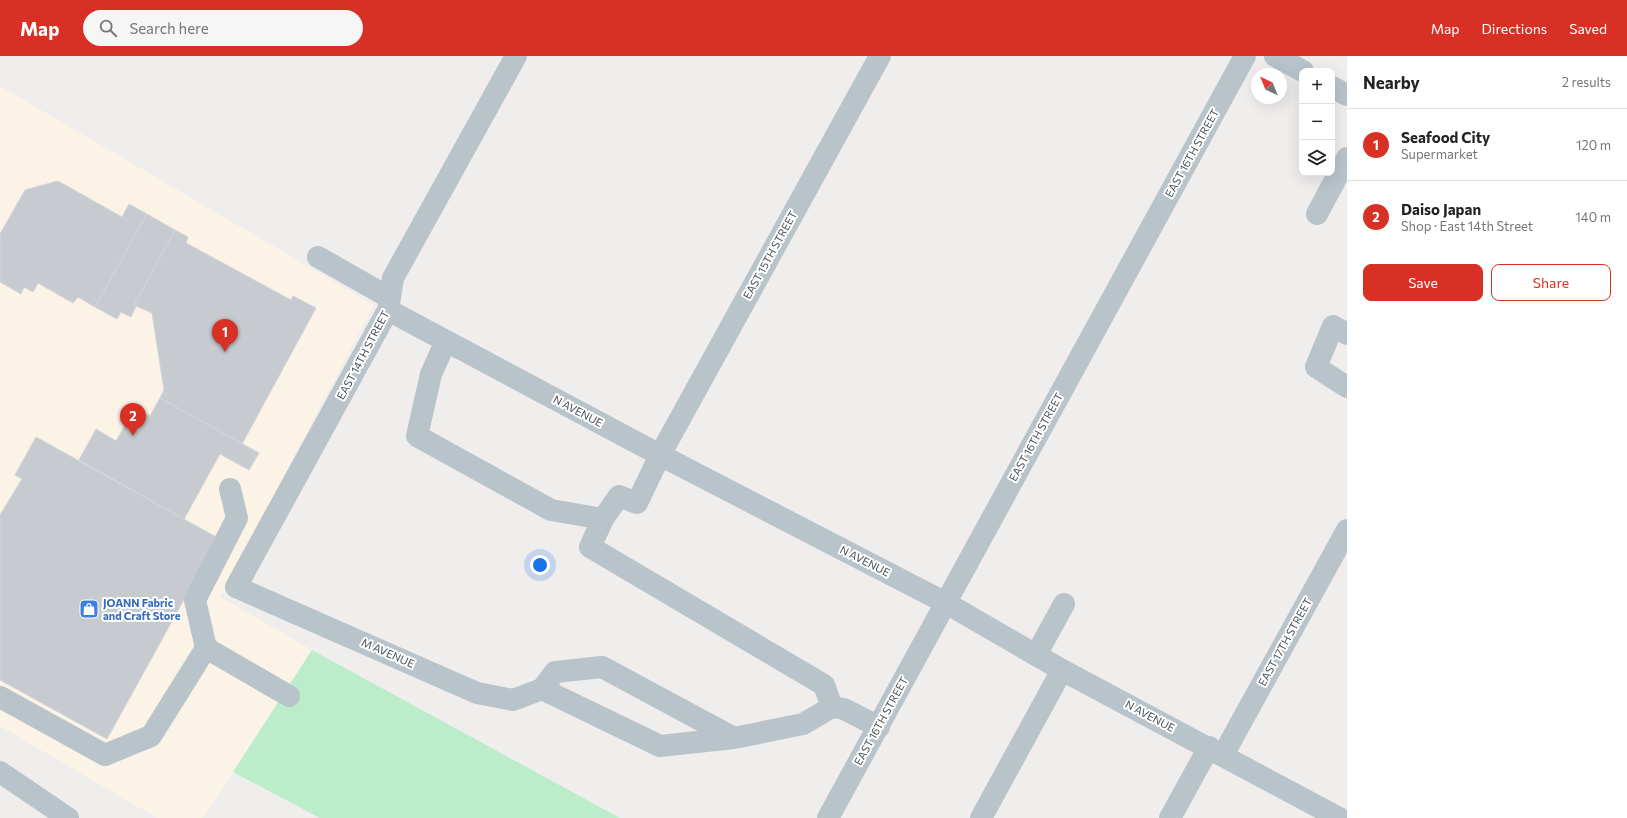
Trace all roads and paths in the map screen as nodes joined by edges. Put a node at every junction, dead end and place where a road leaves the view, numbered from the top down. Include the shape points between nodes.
1 (516, 56) edge
2 (880, 56) edge
3 (1245, 56) edge
4 (1275, 56) edge
5 (1299, 69) edge
6 (1335, 89) edge
7 (1347, 95) edge
8 (1347, 158) edge
9 (1317, 214) dead end
10 (318, 257) dead end
11 (389, 304) junction
12 (1347, 334) edge
13 (446, 341) junction
14 (1347, 388) edge
15 (660, 455) junction
16 (230, 489) dead end
17 (603, 519) junction
18 (1347, 530) edge
19 (236, 587) joint
20 (946, 603) junction
21 (1064, 604) dead end
22 (206, 648) junction
23 (1036, 655) junction
24 (1062, 670) junction
25 (542, 689) junction
26 (289, 696) dead end
27 (0, 697) edge
28 (832, 707) junction
29 (879, 727) junction
30 (734, 738) junction
31 (1216, 751) junction
32 (0, 772) edge
33 (68, 818) edge
34 (828, 818) edge
35 (981, 818) edge
36 (1170, 818) edge
37 (1340, 818) edge

1 - 11 street, EAST 14TH STREET via 393,278
2 - 15 street, EAST 15TH STREET
3 - 20 street, EAST 16TH STREET
4 - 5 street
6 - 7 street
8 - 9 street
10 - 11 street, N AVENUE
11 - 13 street, N AVENUE
11 - 19 street, EAST 14TH STREET
12 - 14 street via 1333,326 1316,367
13 - 15 street, N AVENUE
13 - 17 street via 431,374 417,436 551,510
15 - 17 street, EAST 15TH STREET via 637,503 619,496
15 - 20 street, N AVENUE
16 - 22 street via 237,518 195,600
17 - 28 street via 590,547 824,685
18 - 31 street, EAST 17TH STREET
19 - 25 street, M AVENUE via 477,693 513,700
20 - 23 street, N AVENUE
20 - 29 street, EAST 16TH STREET
21 - 23 street
22 - 26 street
22 - 27 street via 151,736 105,755
23 - 24 street, N AVENUE
24 - 31 street, N AVENUE
24 - 35 street
25 - 30 street via 660,746
25 - 30 street via 555,672 602,667
28 - 29 street via 844,709
28 - 30 street via 803,724
29 - 34 street, EAST 16TH STREET
31 - 36 street, EAST 17TH STREET
31 - 37 street, N AVENUE
32 - 33 street

